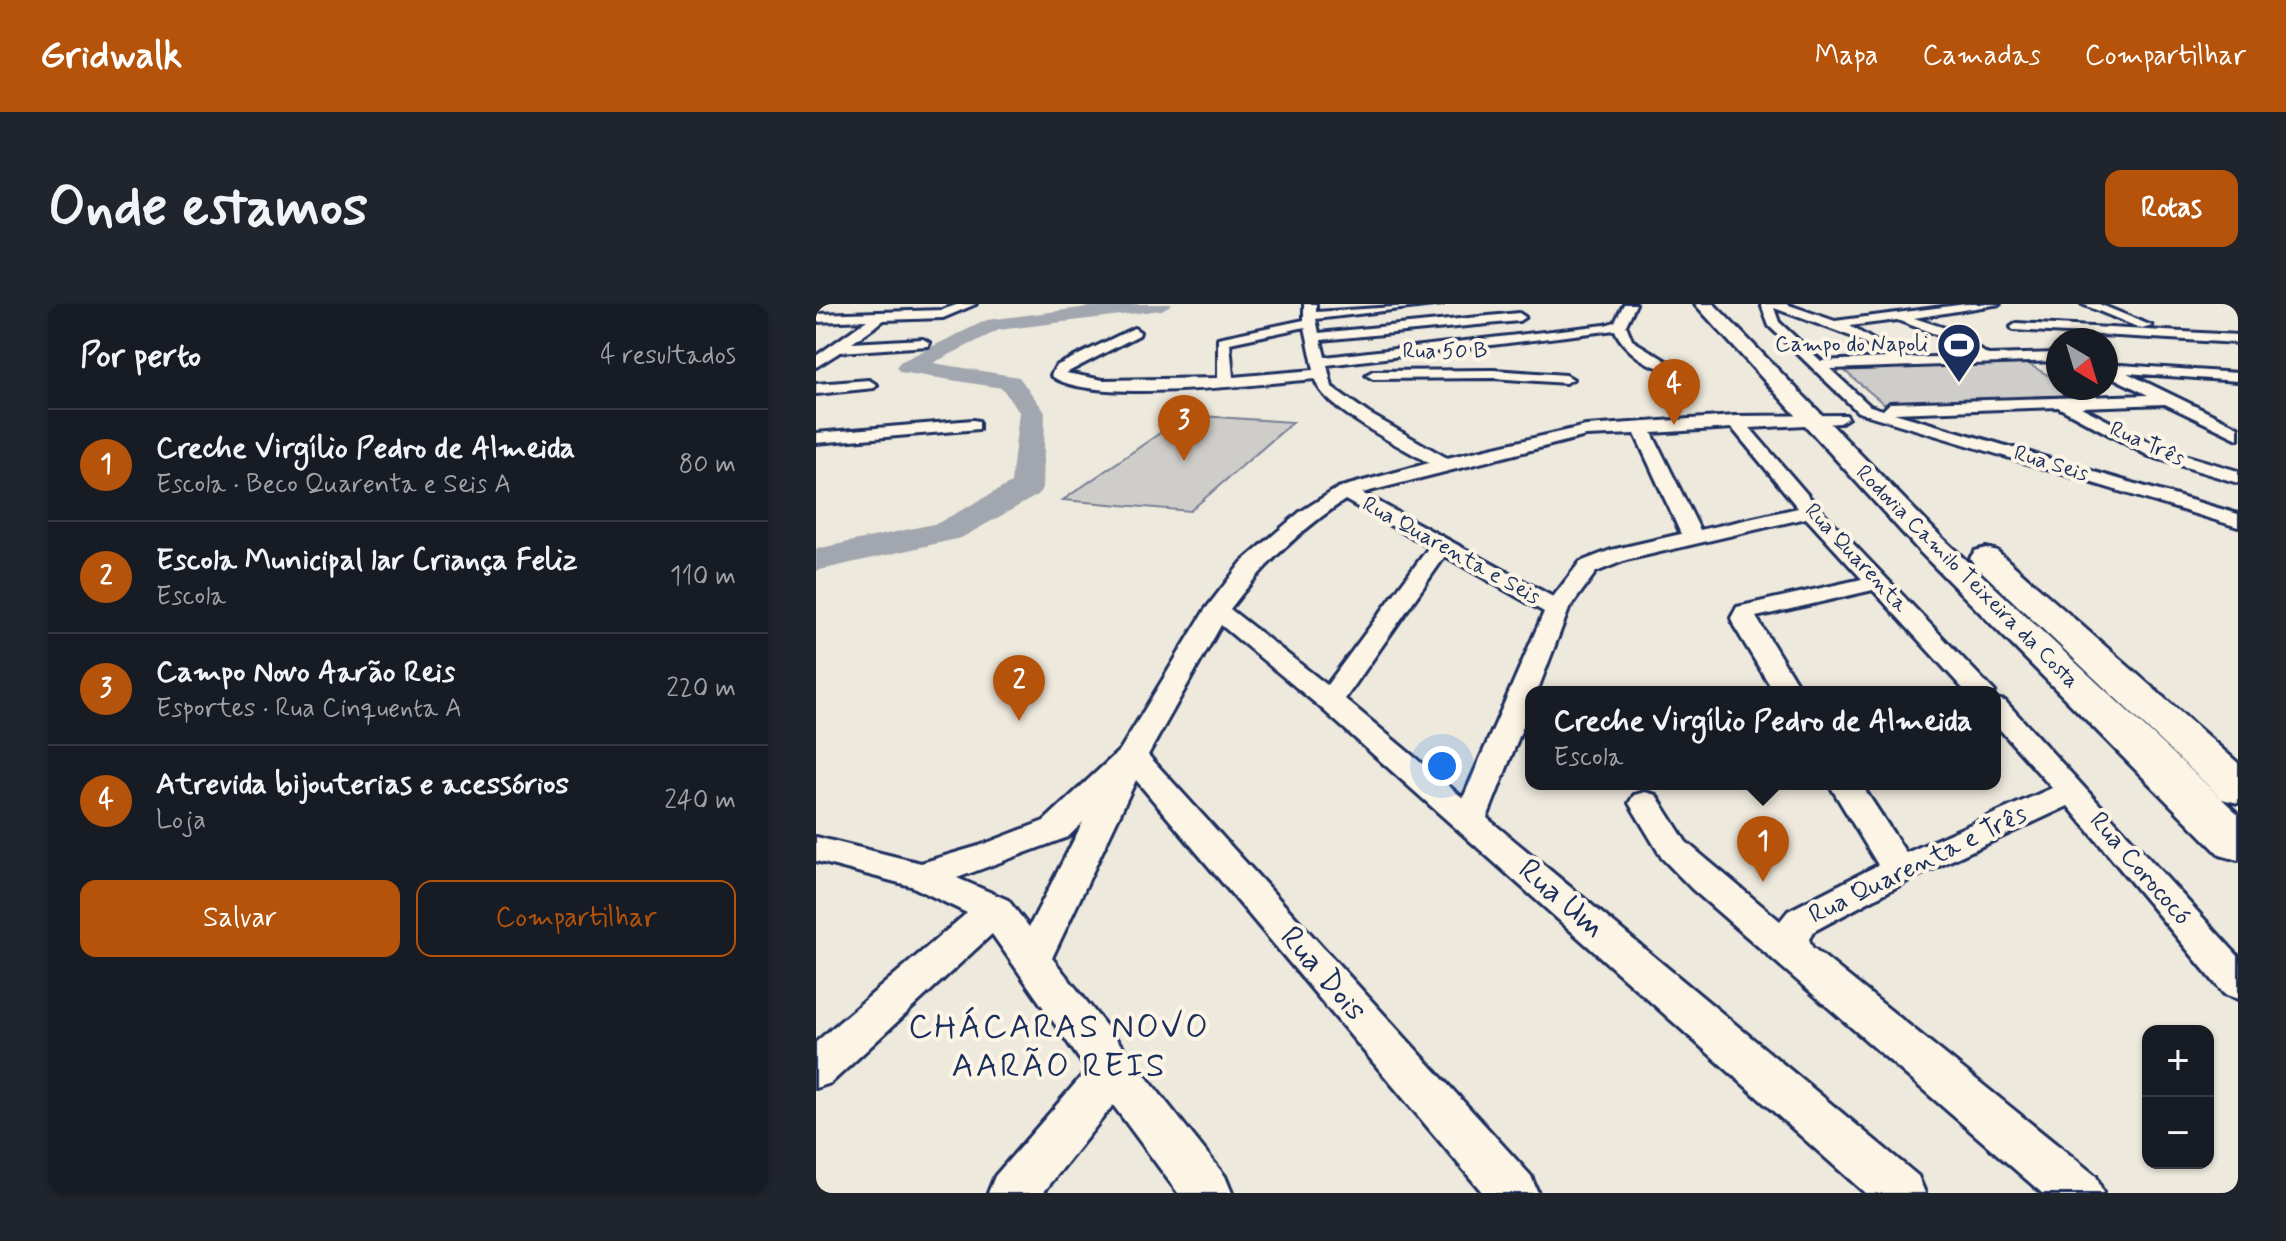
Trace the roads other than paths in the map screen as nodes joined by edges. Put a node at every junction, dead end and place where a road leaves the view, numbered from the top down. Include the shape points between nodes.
1 (847, 304) edge
2 (897, 304) edge
3 (970, 304) edge
4 (1436, 304) edge
5 (1498, 304) edge
6 (1630, 304) edge
7 (1704, 304) edge
8 (1728, 304) edge
9 (1767, 304) edge
10 (1774, 304) edge
11 (1861, 304) edge
12 (1994, 304) edge
13 (2088, 304) edge
14 (1955, 306) edge
15 (1310, 314) edge
16 (882, 315) junction
17 (1519, 317) junction
18 (1899, 317) junction
19 (816, 318) edge
20 (1989, 318) dead end
21 (2003, 322) dead end
22 (1620, 325) junction
23 (1831, 325) junction
24 (2017, 327) junction
25 (1134, 332) dead end
26 (2161, 336) junction
27 (1313, 337) junction
28 (1553, 337) junction
29 (2234, 338) edge
30 (2046, 340) edge
31 (923, 343) dead end
32 (836, 348) junction
33 (2046, 358) edge
34 (1986, 360) junction
35 (816, 363) edge
36 (1901, 363) junction
37 (1663, 365) dead end
38 (1817, 365) junction
39 (2118, 369) edge
40 (1326, 373) junction
41 (2118, 374) edge
42 (1362, 375) dead end
43 (2238, 377) edge
44 (1566, 379) dead end
45 (1226, 380) junction
46 (869, 385) dead end
47 (816, 389) edge
48 (2168, 399) junction
49 (2061, 402) junction
50 (1968, 405) junction
51 (1838, 415) junction
52 (2208, 419) junction
53 (1735, 421) junction
54 (2238, 421) edge
55 (973, 425) dead end
56 (1640, 426) junction
57 (2238, 434) edge
58 (816, 438) edge
59 (1444, 464) junction
60 (2081, 473) junction
61 (2238, 477) edge
62 (1345, 492) junction
63 (1811, 511) junction
64 (2238, 521) edge
65 (1693, 538) junction
66 (1441, 546) junction
67 (1879, 582) junction
68 (1557, 609) junction
69 (1217, 610) junction
70 (1525, 686) edge
71 (1784, 686) edge
72 (1975, 686) edge
73 (1525, 687) edge
74 (1330, 701) junction
75 (2001, 713) edge
76 (1132, 756) junction
77 (2238, 788) edge
78 (1849, 790) edge
79 (2073, 791) junction
80 (1645, 803) dead end
81 (1470, 820) junction
82 (2238, 843) edge
83 (820, 856) edge
84 (1899, 870) junction
85 (921, 876) junction
86 (995, 910) junction
87 (1797, 958) junction
88 (1031, 960) junction
89 (2238, 983) edge
90 (816, 1069) edge
91 (1113, 1072) junction
92 (1012, 1193) edge
93 (1208, 1193) edge
94 (1514, 1193) edge
95 (1901, 1193) edge
96 (2079, 1193) edge

1 - 16 street
2 - 16 street
3 - 16 street via 943,314
4 - 15 street
5 - 17 street
6 - 22 street
7 - 51 highway, Rodovia Camilo Teixeira da Costa
8 - 51 highway, Rodovia Camilo Teixeira da Costa
9 - 38 street via 1773,323
10 - 23 street
11 - 18 street
12 - 14 street
13 - 26 street via 2137,321
14 - 18 street
14 - 20 street
15 - 27 street
15 - 45 street via 1223,341
16 - 19 street
16 - 32 street
17 - 27 street
17 - 28 street
18 - 23 street
18 - 34 street via 1943,332
21 - 24 street
22 - 28 street
22 - 37 street via 1626,342
23 - 36 street via 1887,350
24 - 26 street
24 - 30 street
25 - 45 street via 1058,375 1081,384
26 - 29 street
27 - 40 street
28 - 40 street
31 - 32 street
32 - 35 street
33 - 34 street
34 - 36 street
36 - 38 street
38 - 51 street
39 - 43 street
40 - 45 street
40 - 59 street via 1325,389
41 - 48 street
42 - 44 street, Rua 50 B
46 - 47 street
48 - 49 street
48 - 52 street
49 - 50 street
49 - 61 street, Rua Três via 2155,452
50 - 51 street
50 - 60 street via 2033,451
51 - 53 street
51 - 60 street, Rua Seis
51 - 77 highway, Rodovia Camilo Teixeira da Costa via 1955,530
51 - 82 highway, Rodovia Camilo Teixeira da Costa via 1932,546
52 - 54 street
52 - 57 street
53 - 56 street
53 - 63 street, Rua Quarenta
55 - 58 street
56 - 59 street via 1586,431
56 - 65 street
59 - 62 street
60 - 64 street, Rua Seis
62 - 66 street, Rua Quarenta e Seis
62 - 69 street via 1307,516 1250,567
63 - 65 street
63 - 67 street, Rua Quarenta
65 - 68 street via 1588,567
66 - 68 street, Rua Quarenta e Seis
66 - 74 street
67 - 71 street via 1754,608 1743,618
67 - 72 street, Rua Quarenta
68 - 70 street
69 - 74 street, Rua Um
69 - 76 street
73 - 81 street
74 - 81 street, Rua Um
75 - 79 street
76 - 85 street via 1056,829
76 - 88 street
76 - 94 street, Rua Dois
78 - 84 street
79 - 84 street, Rua Quarenta e Três
79 - 89 street, Rua Corococó
80 - 87 street via 1674,850
81 - 95 street, Rua Um
83 - 85 street
84 - 87 street, Rua Quarenta e Três via 1801,921 1789,937
85 - 86 street
86 - 88 street
86 - 90 street
87 - 96 street
88 - 91 street
91 - 92 street
91 - 93 street

